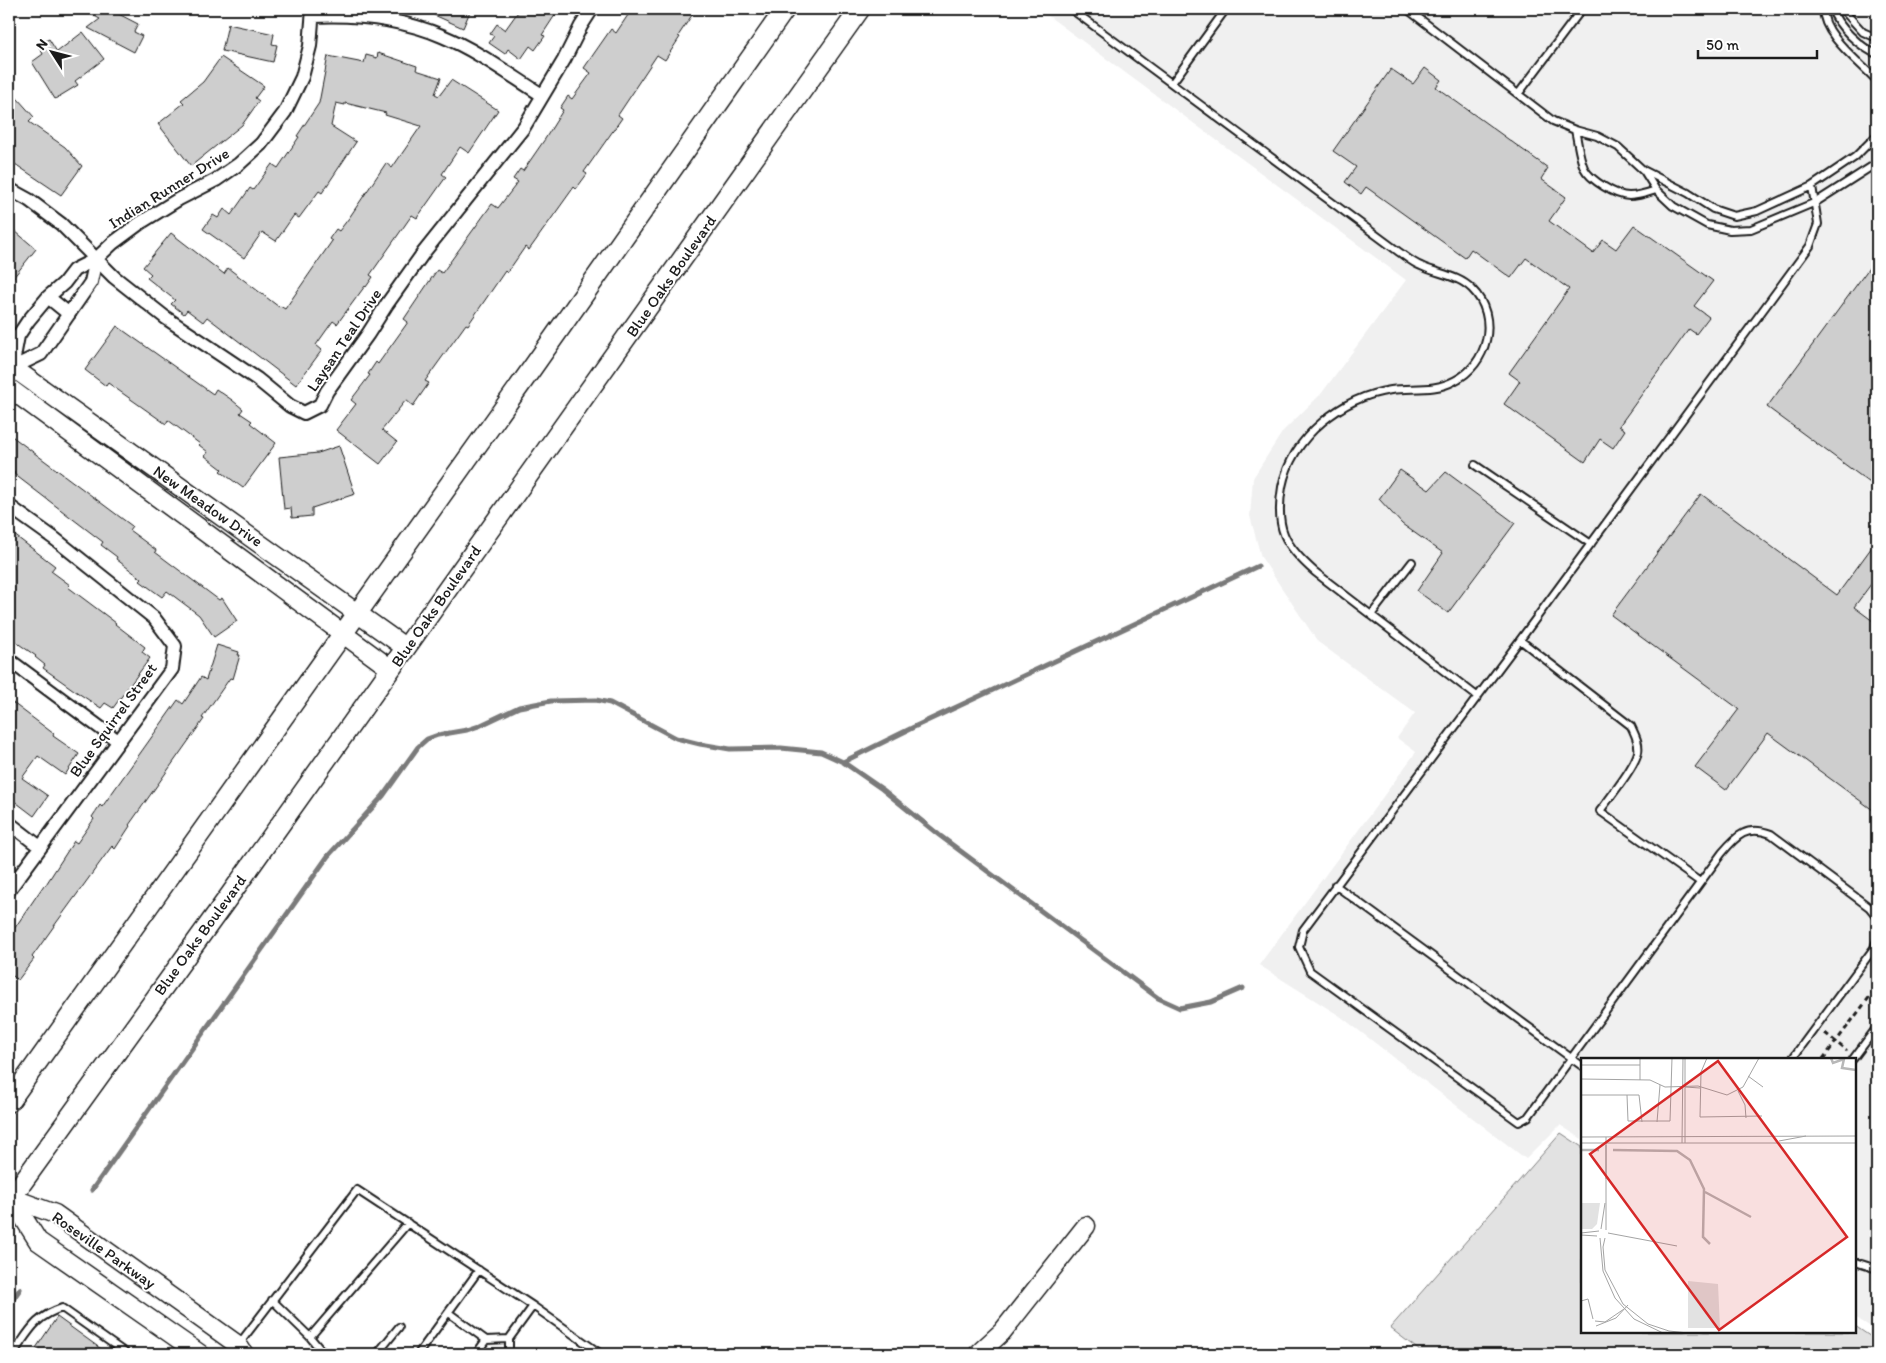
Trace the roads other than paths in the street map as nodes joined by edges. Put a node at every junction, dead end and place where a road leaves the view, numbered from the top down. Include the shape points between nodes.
1 (592, 9) edge
2 (784, 9) edge
3 (859, 9) edge
4 (1071, 9) edge
5 (1226, 9) edge
6 (1407, 9) edge
7 (1582, 9) edge
8 (1823, 9) edge
9 (1832, 9) edge
10 (1842, 9) edge
11 (313, 12) edge
12 (1877, 38) edge
13 (1877, 54) edge
14 (1877, 81) edge
15 (1172, 83) junction
16 (1519, 94) junction
17 (542, 95) junction
18 (1576, 130) junction
19 (1877, 135) edge
20 (1877, 162) edge
21 (1643, 170) junction
22 (1812, 186) junction
23 (9, 189) edge
24 (1656, 190) junction
25 (1816, 202) junction
26 (96, 259) junction
27 (48, 297) junction
28 (69, 314) junction
29 (10, 369) edge
30 (9, 388) edge
31 (1475, 465) dead end
32 (9, 506) edge
33 (1591, 544) junction
34 (1412, 562) dead end
35 (357, 612) junction
36 (1371, 615) junction
37 (342, 634) junction
38 (1520, 640) junction
39 (406, 648) junction
40 (9, 660) edge
41 (391, 669) junction
42 (1478, 696) junction
43 (118, 741) junction
44 (9, 823) edge
45 (40, 847) junction
46 (1700, 882) junction
47 (1335, 885) junction
48 (9, 890) edge
49 (1877, 917) edge
50 (1877, 940) edge
51 (1877, 1027) edge
52 (1571, 1058) junction
53 (1793, 1058) edge
54 (1854, 1058) edge
55 (1581, 1065) edge
56 (9, 1102) edge
57 (9, 1199) edge
58 (408, 1223) junction
59 (1086, 1226) dead end
60 (1856, 1262) edge
61 (1877, 1269) edge
62 (479, 1270) junction
63 (272, 1300) junction
64 (533, 1306) junction
65 (449, 1313) junction
66 (399, 1327) dead end
67 (310, 1337) junction
68 (509, 1339) junction
69 (486, 1340) junction
70 (241, 1349) edge
71 (13, 1354) edge
72 (126, 1354) edge
73 (200, 1354) edge
74 (324, 1354) edge
75 (377, 1354) edge
76 (418, 1354) edge
77 (476, 1354) edge
78 (509, 1354) edge
79 (601, 1354) edge
80 (978, 1354) edge

1 - 17 street
2 - 35 main road
3 - 39 main road, Blue Oaks Boulevard
4 - 15 lane
5 - 15 lane
6 - 16 lane
7 - 16 lane
8 - 14 lane via 1823,17 1835,37
9 - 13 lane via 1850,35 1866,50
10 - 12 lane via 1862,32
11 - 17 street via 383,19 434,34 465,47
11 - 26 street, Indian Runner Drive via 310,46 302,77 285,112 261,144 216,180 140,223
15 - 36 lane via 1399,252 1420,266 1458,279 1473,289 1484,307 1488,328 1484,350 1471,370 1436,388 1371,393 1347,404 1308,436 1293,458 1284,480 1279,505 1280,526 1288,543 1298,558
16 - 18 lane via 1553,121
17 - 26 street, Laysan Teal Drive via 524,127 424,252 320,405 304,413 166,318
18 - 21 lane via 1618,147
18 - 24 lane via 1585,170 1595,181 1627,196
19 - 22 lane via 1855,157
20 - 25 lane
21 - 22 lane via 1713,210 1734,216 1756,211
21 - 24 lane
22 - 25 lane
23 - 26 street via 62,224
24 - 25 lane via 1673,206 1707,225 1730,230 1752,229
25 - 33 lane via 1818,224 1810,246
26 - 27 street, Indian Runner Drive via 74,270
26 - 28 street via 91,282
27 - 28 street
27 - 29 street, Indian Runner Drive via 18,336
28 - 29 street via 41,354
29 - 35 street, New Meadow Drive
30 - 37 street, New Meadow Drive
31 - 33 lane
32 - 43 street, Blue Squirrel Street via 154,618 176,646 172,669
33 - 38 lane
34 - 36 lane
35 - 37 main road
35 - 39 street, New Meadow Drive
36 - 42 lane
37 - 41 street, New Meadow Drive
37 - 56 main road
38 - 42 lane
38 - 46 lane via 1631,726 1639,750 1635,761 1600,811
39 - 41 main road, Blue Oaks Boulevard
40 - 43 street
41 - 57 main road, Blue Oaks Boulevard
42 - 47 lane
43 - 45 street, Blue Squirrel Street
44 - 45 street
45 - 48 street, Blue Squirrel Street
46 - 49 lane via 1730,842 1752,830 1761,830 1771,834 1870,907
46 - 52 lane
47 - 52 lane
47 - 52 lane via 1302,930 1299,947 1310,971 1518,1122 1528,1117
50 - 53 lane
51 - 54 lane
52 - 55 lane
57 - 70 street, Roseville Parkway via 55,1214
57 - 73 street, Roseville Parkway via 38,1241
58 - 62 lane
58 - 63 lane via 357,1190
58 - 67 lane
59 - 80 street via 1002,1332
60 - 61 lane
62 - 64 lane
62 - 65 lane
63 - 67 lane
63 - 70 lane
64 - 68 lane
64 - 79 lane
65 - 69 lane
65 - 76 lane
66 - 75 lane
67 - 74 lane
68 - 69 lane
68 - 78 lane
69 - 77 lane
71 - 72 lane via 38,1319 62,1308

